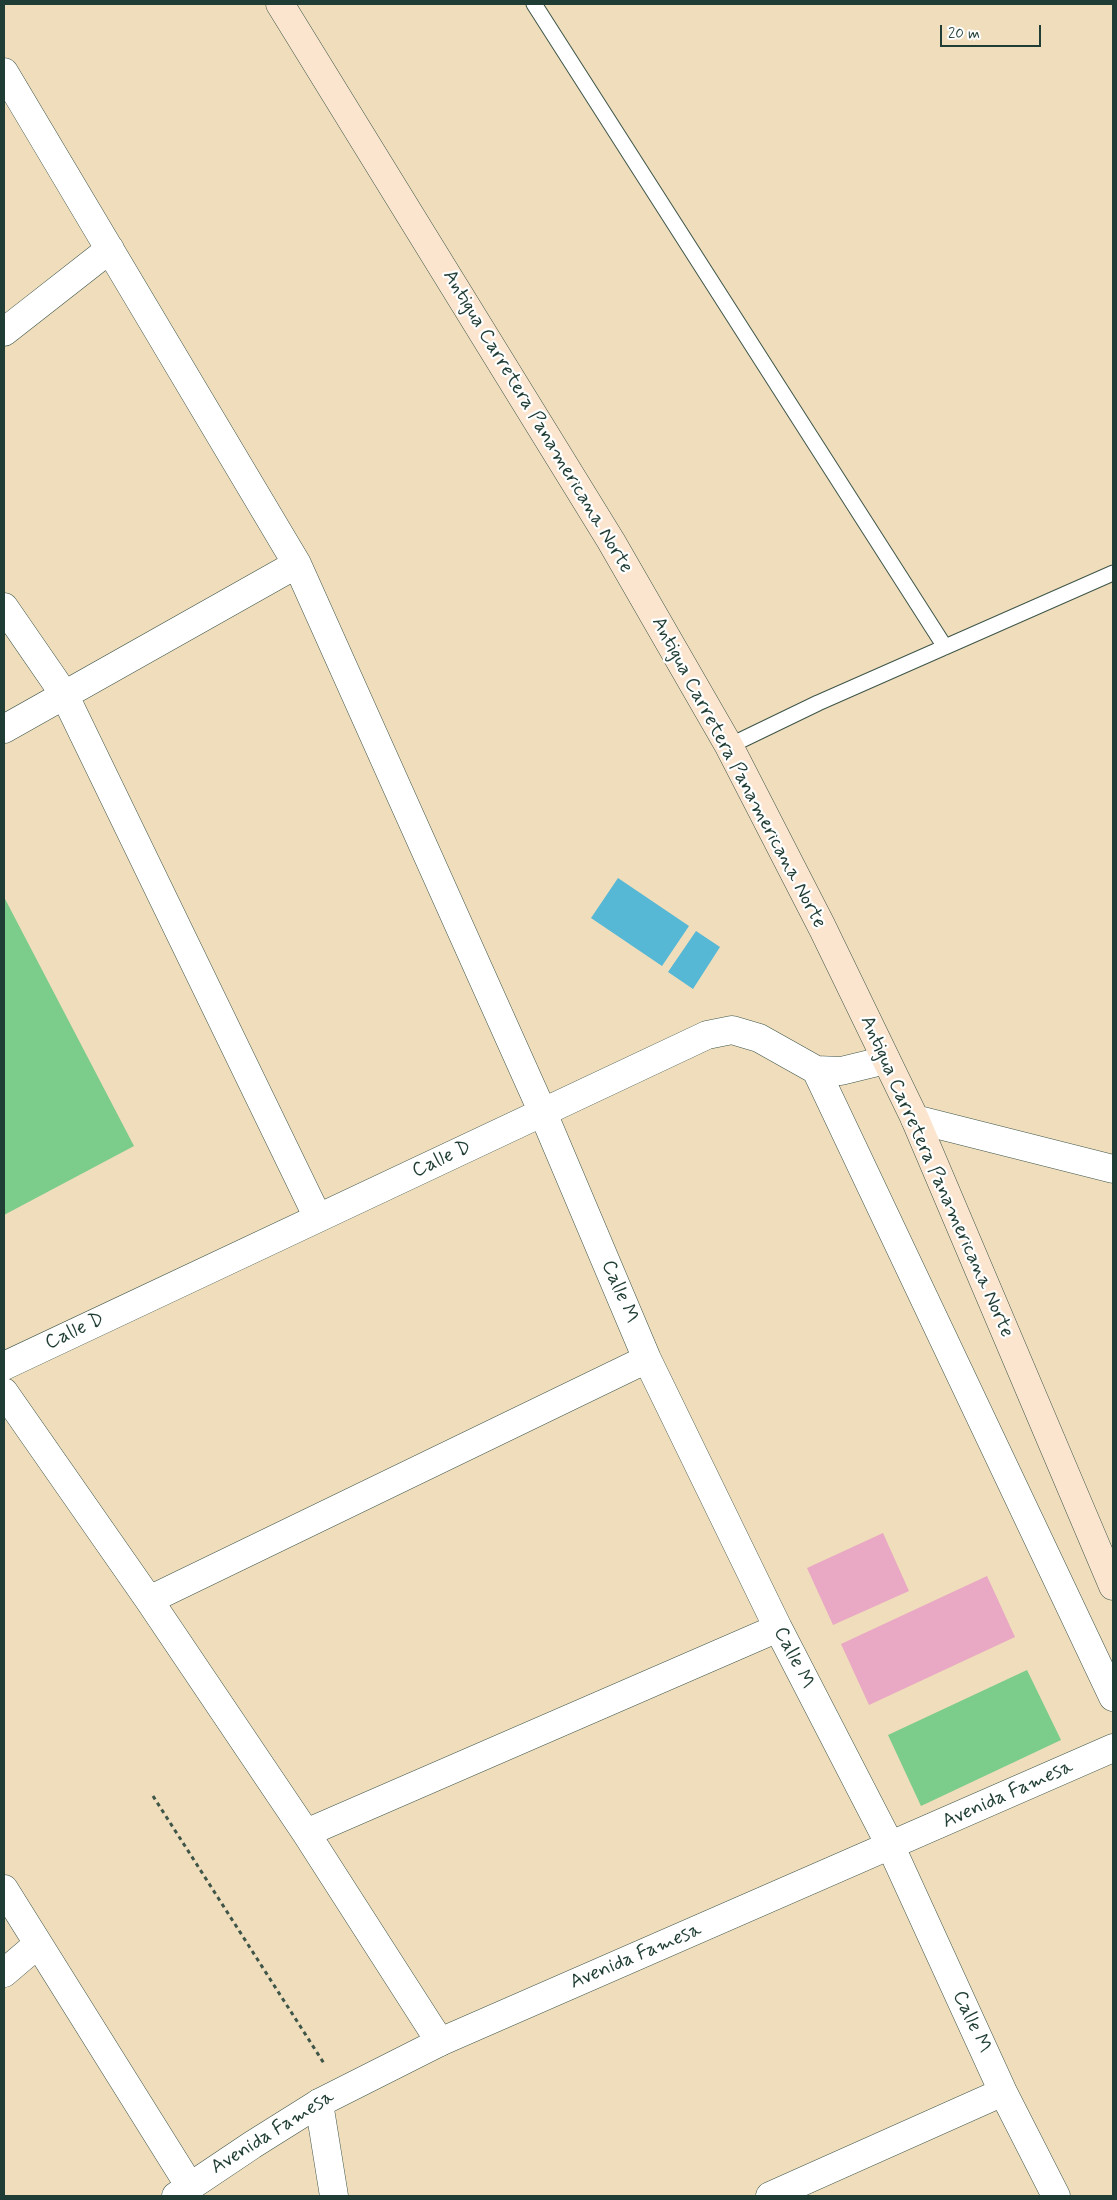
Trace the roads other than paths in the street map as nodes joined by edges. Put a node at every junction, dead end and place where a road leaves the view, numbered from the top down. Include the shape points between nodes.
1 (280, 4) edge
2 (534, 4) edge
3 (4, 72) edge
4 (110, 249) junction
5 (4, 332) edge
6 (296, 564) junction
7 (1113, 574) edge
8 (4, 607) edge
9 (945, 647) junction
10 (64, 694) junction
11 (4, 729) edge
12 (729, 746) junction
13 (886, 1060) junction
14 (816, 1070) junction
15 (543, 1113) junction
16 (915, 1119) junction
17 (1113, 1169) edge
18 (318, 1218) junction
19 (647, 1359) junction
20 (4, 1366) edge
21 (4, 1392) edge
22 (1113, 1586) edge
23 (149, 1600) junction
24 (778, 1628) junction
25 (1113, 1697) edge
26 (1113, 1748) edge
27 (306, 1832) junction
28 (890, 1847) junction
29 (4, 1889) edge
30 (38, 1944) junction
31 (4, 1973) edge
32 (440, 2042) junction
33 (1003, 2092) junction
34 (318, 2103) junction
35 (183, 2191) edge
36 (334, 2196) edge
37 (770, 2196) edge
38 (1056, 2196) edge

1 - 12 main road, Antigua Carretera Panamericana Norte via 611,541
2 - 9 lane
3 - 4 street, Calle M
4 - 5 street
4 - 6 street, Calle M
6 - 10 street
6 - 15 street, Calle M
7 - 9 lane
8 - 10 street
9 - 12 lane
10 - 11 street
10 - 18 street
12 - 13 main road, Antigua Carretera Panamericana Norte
13 - 14 street, Calle D via 841,1071
13 - 16 main road, Antigua Carretera Panamericana Norte
14 - 15 street, Calle D via 759,1038 732,1030 707,1035
14 - 25 street
15 - 18 street, Calle D
15 - 19 street, Calle M
16 - 17 street
16 - 22 main road, Antigua Carretera Panamericana Norte
18 - 20 street, Calle D
19 - 23 street
19 - 24 street, Calle M
21 - 23 street
23 - 27 street
24 - 27 street
24 - 28 street, Calle M
26 - 28 street, Avenida Famesa
27 - 32 street
28 - 32 street, Avenida Famesa
28 - 33 street, Calle M
29 - 30 street
30 - 31 street
30 - 35 street
32 - 34 street, Avenida Famesa
33 - 37 street
33 - 38 street, Calle M
34 - 35 street, Avenida Famesa
34 - 36 street

